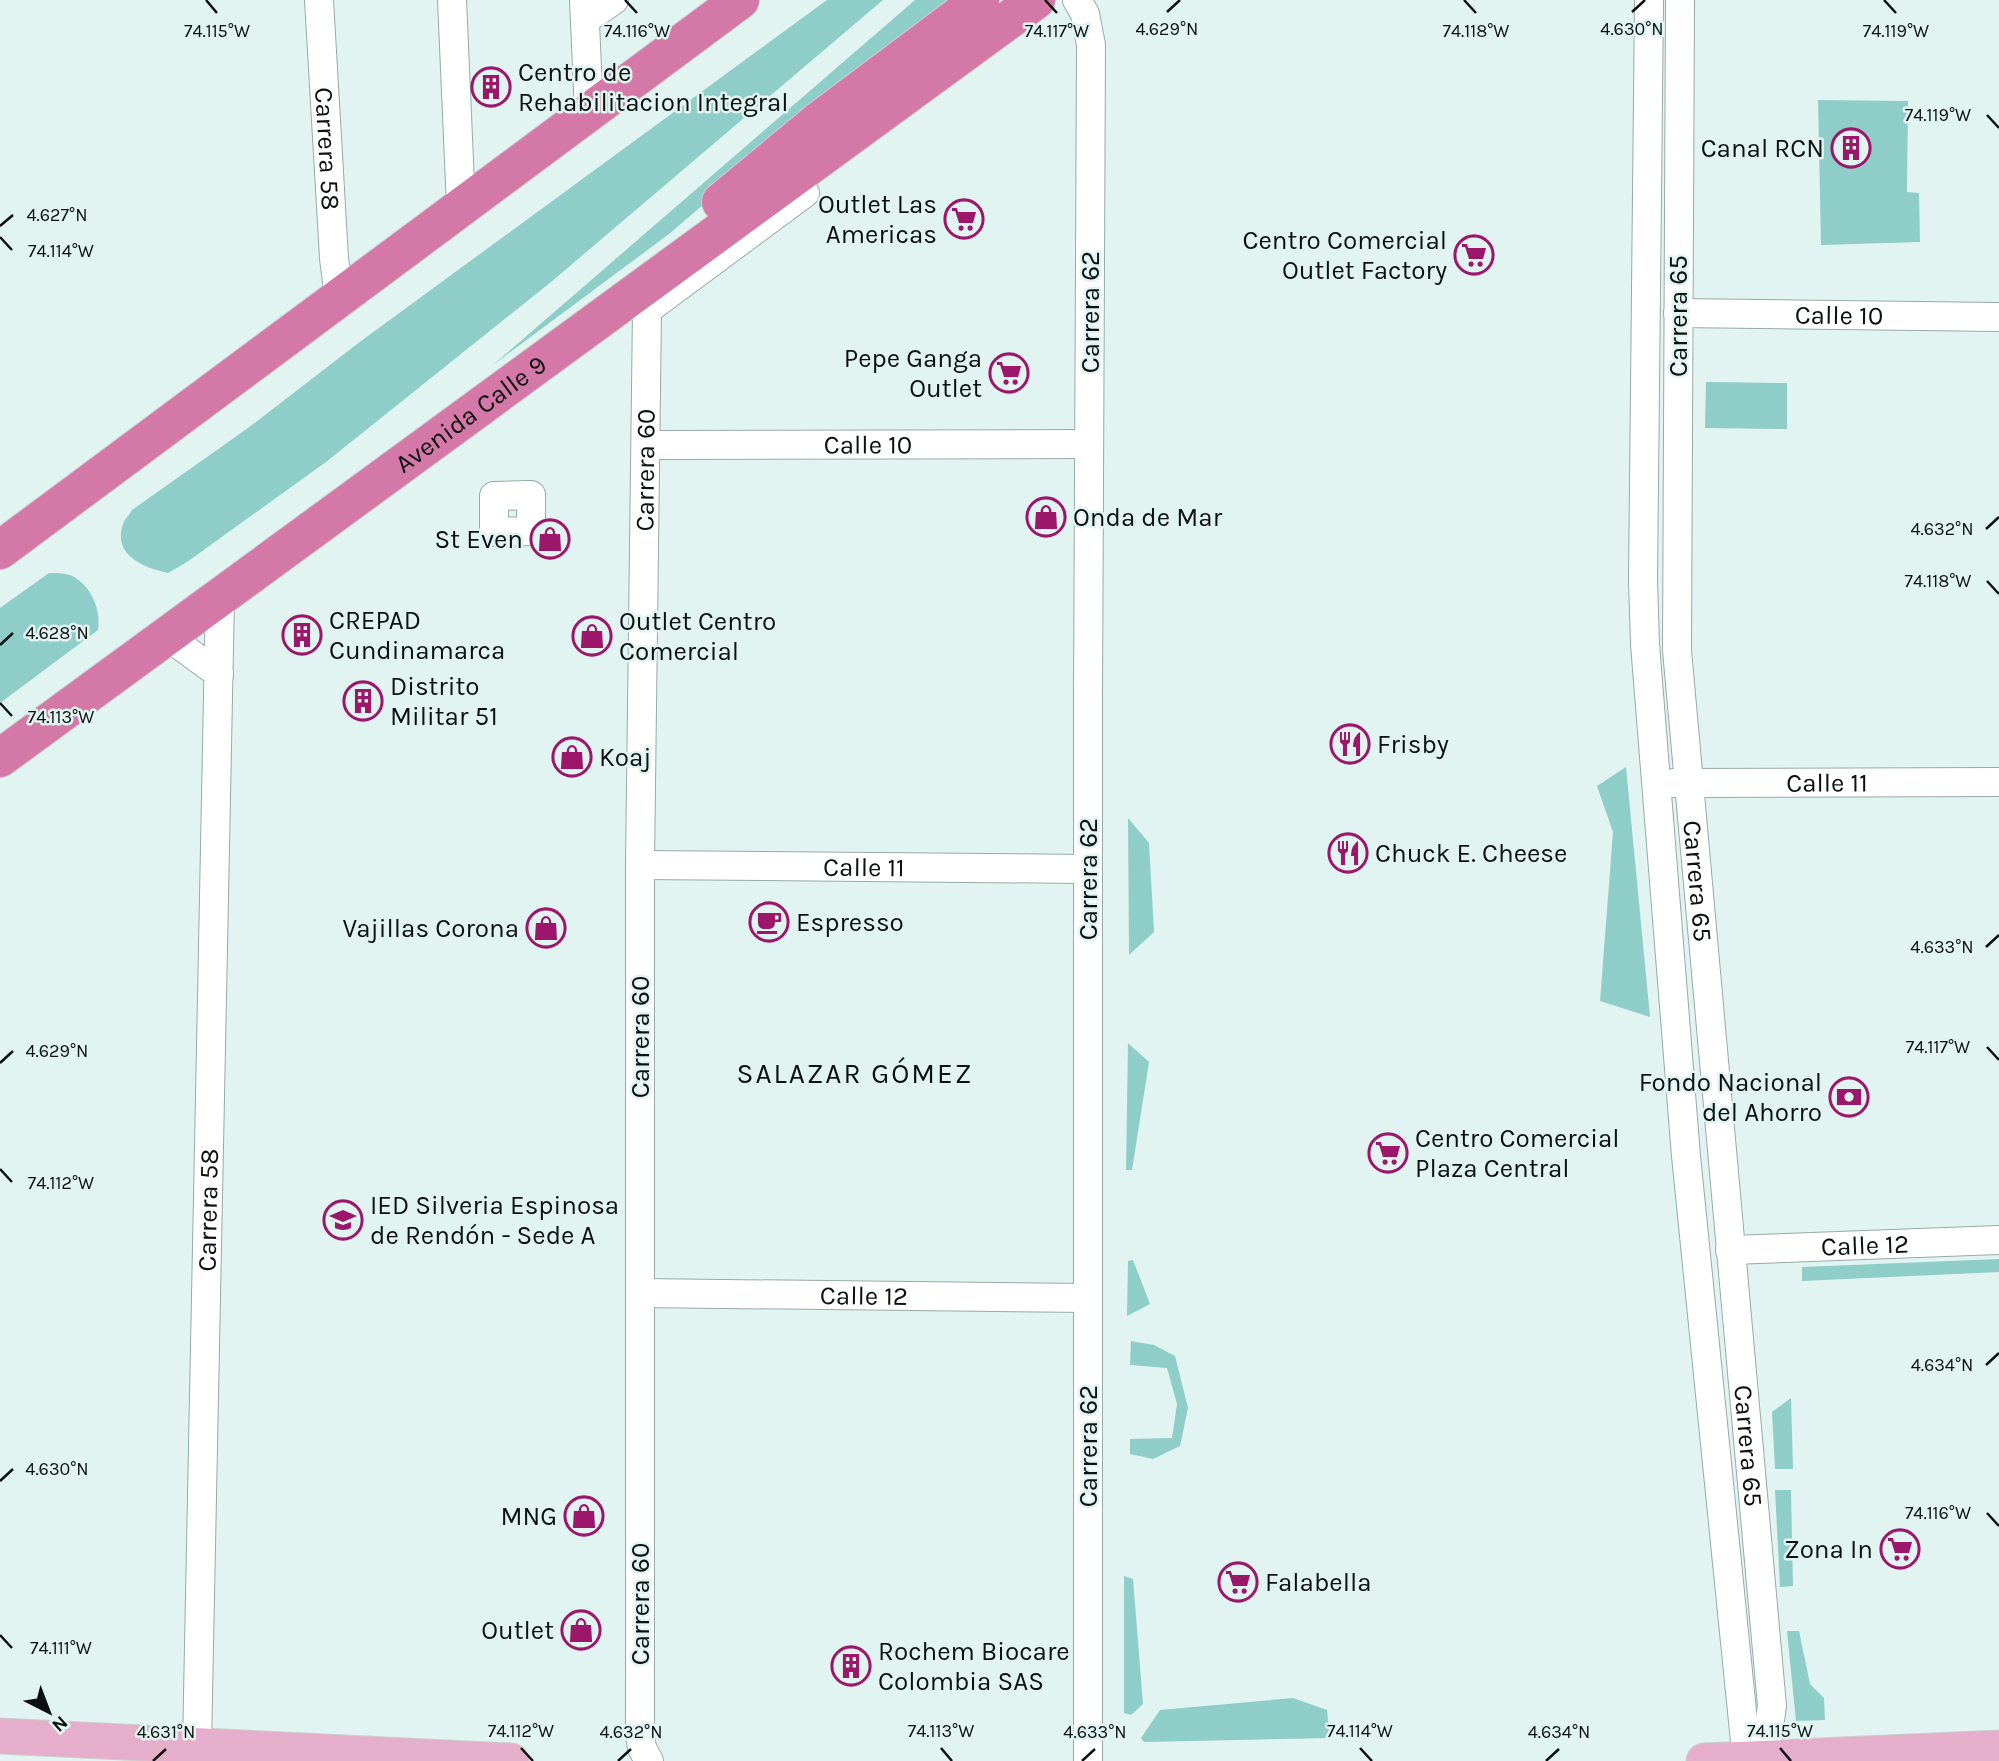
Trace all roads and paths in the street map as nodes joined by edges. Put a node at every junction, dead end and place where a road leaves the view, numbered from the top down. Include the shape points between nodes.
1 (319, 0) edge
2 (452, 0) edge
3 (614, 0) edge
4 (740, 0) edge
5 (980, 0) edge
6 (1036, 0) edge
7 (1077, 0) edge
8 (1649, 0) edge
9 (1680, 0) edge
10 (584, 10) edge
11 (941, 69) junction
12 (589, 113) junction
13 (461, 207) junction
14 (339, 298) junction
15 (647, 310) junction
16 (1678, 313) junction
17 (1999, 317) edge
18 (542, 362) junction
19 (1089, 444) junction
20 (646, 445) junction
21 (0, 550) edge
22 (220, 597) junction
23 (167, 636) junction
24 (219, 674) junction
25 (0, 758) edge
26 (1690, 782) junction
27 (1999, 782) edge
28 (1656, 784) junction
29 (640, 865) junction
30 (1088, 869) junction
31 (1999, 1240) edge
32 (1730, 1250) junction
33 (640, 1293) junction
34 (1088, 1298) junction
35 (0, 1736) edge
36 (1999, 1748) edge
37 (207, 1754) edge
38 (1756, 1760) edge
39 (511, 1761) edge
40 (649, 1761) edge
41 (1088, 1761) edge
42 (1704, 1761) edge

1 - 14 street, Carrera 58
2 - 13 street
3 - 10 street
4 - 12 highway
5 - 18 highway via 733,191
6 - 11 highway, Avenida Calle 9
7 - 19 street, Carrera 62 via 1091,45
8 - 28 street, Carrera 65 via 1643,581
9 - 16 street, Carrera 65
10 - 12 street
11 - 15 street, Avenida Calle 9 via 859,153
11 - 18 highway, Avenida Calle 9
12 - 13 highway
13 - 14 highway
14 - 21 highway
15 - 18 highway
15 - 20 street, Carrera 60
16 - 17 street, Calle 10
16 - 26 street, Carrera 65 via 1675,617
18 - 22 highway, Avenida Calle 9
19 - 20 street, Calle 10
19 - 30 street, Carrera 62
20 - 29 street, Carrera 60
22 - 23 highway, Avenida Calle 9
22 - 24 street, Carrera 58
23 - 24 street
23 - 25 highway, Avenida Calle 9
24 - 37 street, Carrera 58
26 - 27 street, Calle 11
26 - 28 street, Calle 11
26 - 32 street, Carrera 65
28 - 38 street, Carrera 65 via 1687,1170
29 - 30 street, Calle 11
29 - 33 street, Carrera 60
30 - 34 street, Carrera 62
31 - 32 street, Calle 12
32 - 38 street, Carrera 65 via 1772,1706
33 - 34 street, Calle 12
33 - 40 street, Carrera 60 via 640,1735
34 - 41 street, Carrera 62
35 - 37 main road
36 - 38 main road
37 - 39 main road
38 - 42 main road

